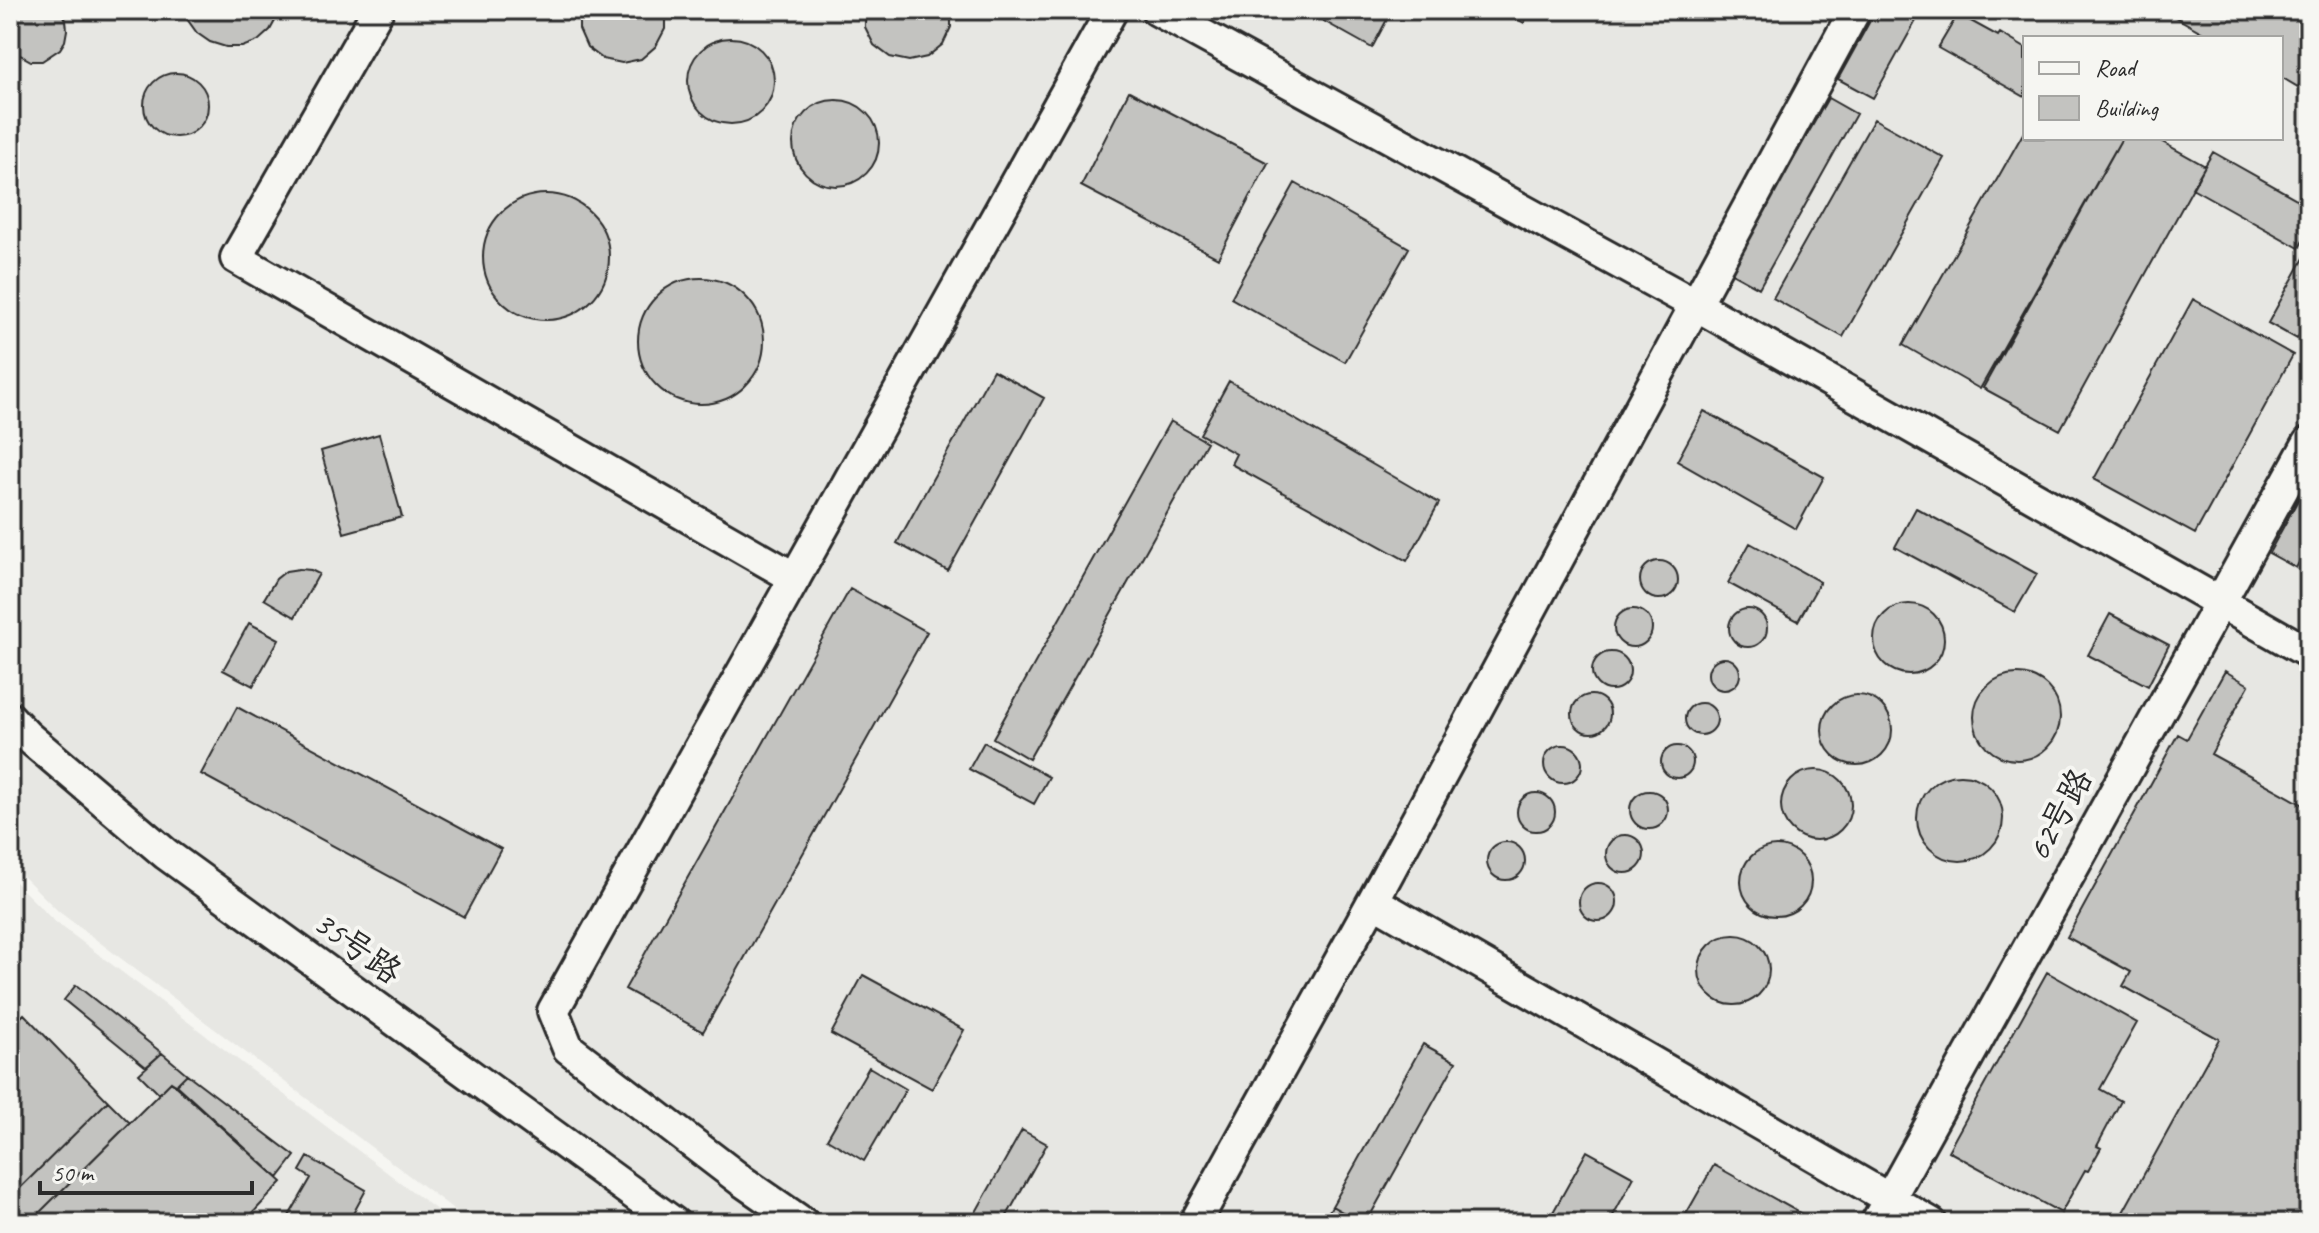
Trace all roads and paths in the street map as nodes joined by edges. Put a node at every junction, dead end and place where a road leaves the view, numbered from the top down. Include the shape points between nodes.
1 (378, 10) edge
2 (1112, 10) edge
3 (1157, 10) edge
4 (1855, 10) edge
5 (1696, 305) junction
6 (2309, 442) edge
7 (795, 578) junction
8 (2219, 602) junction
9 (2309, 653) edge
10 (10, 718) edge
11 (1373, 901) junction
12 (1882, 1211) edge
13 (674, 1223) edge
14 (803, 1223) edge
15 (1195, 1223) edge
16 (1931, 1223) edge

1 - 7 street via 236,258
2 - 7 street
3 - 5 street
4 - 5 street
5 - 8 street
5 - 11 street
6 - 8 street, 62号路
7 - 14 street via 553,1011 568,1048
8 - 9 street
8 - 12 street, 62号路
10 - 13 street, 35号路 via 166,854
11 - 12 street
11 - 15 street
12 - 16 street

